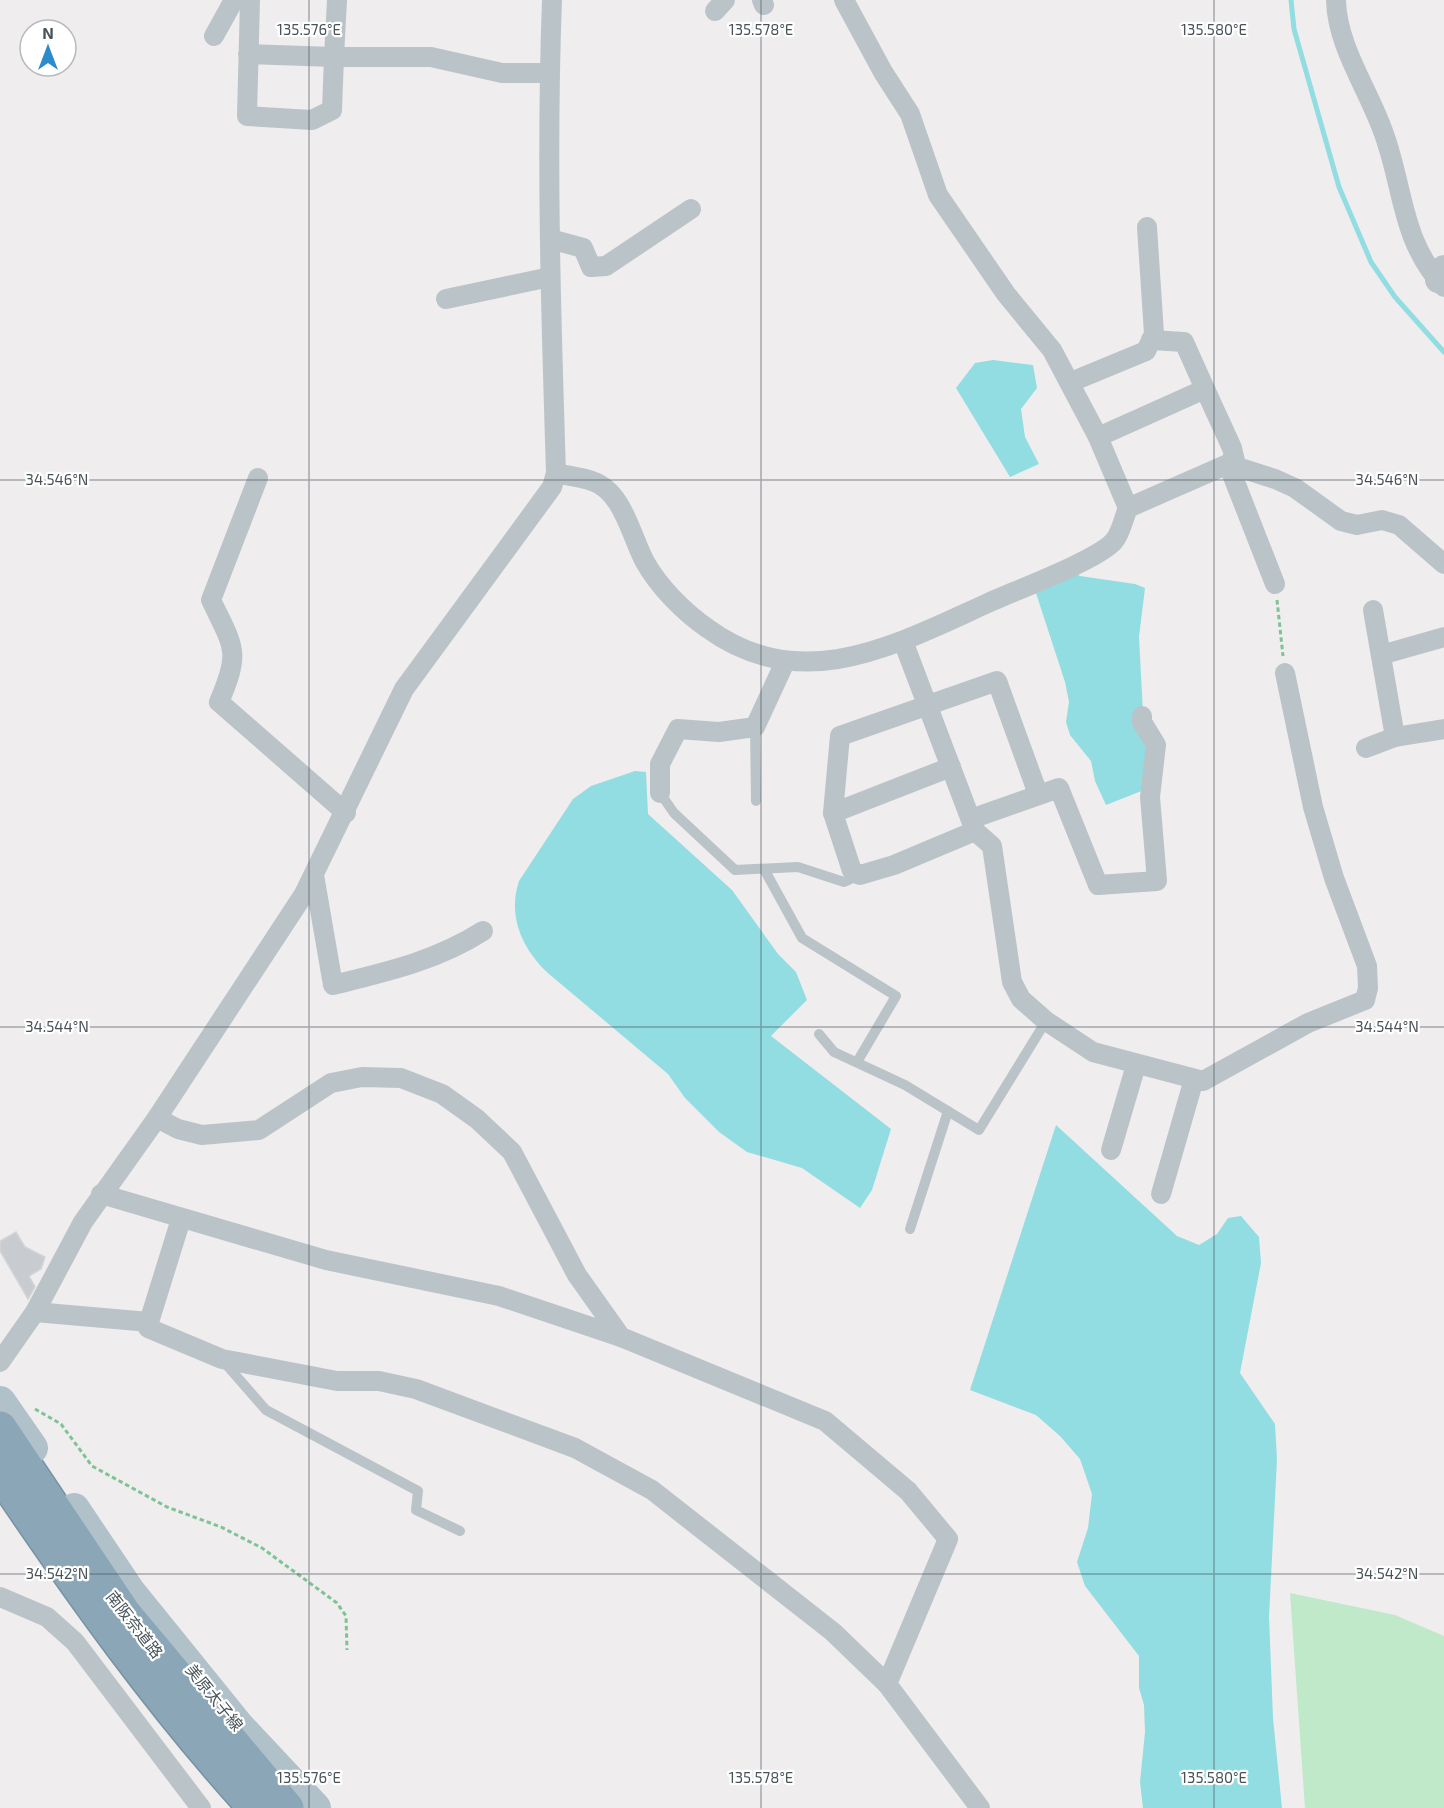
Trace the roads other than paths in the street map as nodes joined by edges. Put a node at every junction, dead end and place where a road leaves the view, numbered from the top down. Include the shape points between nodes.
1 (234, 0) edge
2 (250, 0) edge
3 (337, 0) edge
4 (552, 0) edge
5 (844, 0) edge
6 (1336, 0) edge
7 (214, 36) dead end
8 (248, 54) junction
9 (334, 57) junction
10 (549, 73) junction
11 (691, 209) dead end
12 (1146, 227) dead end
13 (550, 239) junction
14 (550, 277) junction
15 (1442, 278) edge
16 (446, 299) dead end
17 (1151, 340) junction
18 (1071, 382) junction
19 (1205, 389) junction
20 (1098, 437) junction
21 (1232, 464) junction
22 (556, 473) junction
23 (258, 478) dead end
24 (1128, 508) junction
25 (1444, 564) edge
26 (1275, 584) road end
27 (1373, 610) dead end
28 (1444, 637) edge
29 (903, 642) junction
30 (1381, 655) junction
31 (785, 662) junction
32 (1285, 673) road end
33 (928, 704) junction
34 (1142, 716) dead end
35 (755, 727) junction
36 (1444, 729) edge
37 (1395, 737) junction
38 (1366, 748) dead end
39 (951, 768) junction
40 (660, 794) joint
41 (1038, 794) junction
42 (756, 801) dead end
43 (346, 813) junction
44 (834, 813) junction
45 (973, 825) junction
46 (765, 869) junction
47 (314, 875) junction
48 (860, 875) junction
49 (483, 931) dead end
50 (1046, 1021) junction
51 (819, 1034) dead end
52 (856, 1062) junction
53 (1136, 1065) junction
54 (1194, 1078) junction
55 (948, 1111) junction
56 (157, 1118) junction
57 (1111, 1150) dead end
58 (101, 1194) junction
59 (1161, 1194) dead end
60 (181, 1219) junction
61 (910, 1229) dead end
62 (35, 1312) junction
63 (149, 1322) junction
64 (621, 1337) junction
65 (222, 1359) junction
66 (0, 1362) edge
67 (1, 1412) edge
68 (0, 1473) edge
69 (0, 1501) edge
70 (460, 1531) dead end
71 (0, 1597) edge
72 (887, 1684) junction
73 (266, 1806) edge
74 (201, 1808) edge
75 (315, 1808) edge
76 (980, 1808) edge

1 - 7 street
2 - 8 street
3 - 9 street
4 - 10 street
5 - 18 street via 910,114 938,195 1006,294 1052,350
6 - 15 street via 1336,15 1345,43 1384,134 1410,234 1423,261
8 - 9 street
8 - 9 street via 247,116 312,120 333,110
9 - 10 street via 431,57 502,73
10 - 13 street
11 - 13 street via 606,266 591,267 583,248
12 - 17 street via 1154,334
13 - 14 street
14 - 16 street
14 - 22 street
17 - 18 street via 1146,351
17 - 19 street via 1184,342
18 - 20 street
19 - 20 street
19 - 21 street via 1232,448
20 - 24 street
21 - 24 street
21 - 25 street via 1295,488 1341,521 1357,525 1382,520 1399,525
21 - 26 street
22 - 31 street via 594,481 613,494 646,563 694,619 729,645
22 - 43 street via 552,487 404,689
23 - 43 street via 211,600 234,654 232,671 219,702
24 - 29 street via 1114,541 1083,560
27 - 30 street
28 - 30 street
29 - 31 street via 832,662
29 - 33 street
30 - 37 street
31 - 35 street
32 - 54 street via 1312,807 1367,966 1368,988 1365,1000 1308,1023 1203,1081
33 - 39 street
33 - 41 street via 997,681
33 - 44 street via 840,736
34 - 41 street via 1156,745 1150,797 1157,881 1098,885 1059,788
35 - 40 street via 719,732 678,729 660,764
35 - 42 lane
36 - 37 street
37 - 38 street
39 - 44 street
39 - 45 street
40 - 46 lane via 674,813 735,870
41 - 45 street
43 - 47 street
44 - 48 street via 852,871
45 - 48 street via 894,865
45 - 50 street via 992,846 1012,981 1021,999
46 - 48 lane via 798,867 844,882
46 - 52 lane via 802,938 896,996
47 - 49 street via 333,985 410,967
47 - 56 street
50 - 53 street via 1093,1052
50 - 55 lane via 979,1130
51 - 52 lane via 834,1052
52 - 55 lane
53 - 54 street
53 - 57 street
54 - 59 street
55 - 61 lane
56 - 58 street
56 - 64 street via 202,1135 259,1130 331,1083 362,1077 401,1078 442,1094 477,1119 512,1152 577,1275
58 - 60 street
58 - 62 street via 82,1221
60 - 63 street
60 - 64 street via 326,1260 499,1296
62 - 63 street
62 - 66 street
63 - 65 street via 148,1328
64 - 72 street via 825,1420 908,1491 948,1539
65 - 70 lane via 266,1410 418,1491 416,1510
65 - 72 street via 337,1381 379,1381 416,1389 575,1448 652,1490 832,1632
67 - 73 highway, 南阪奈道路 via 124,1613
67 - 75 main road, 美原太子線 via 129,1590 239,1727
68 - 73 highway, 南阪奈道路 via 111,1634 205,1754
69 - 73 main road via 124,1671 193,1754
71 - 74 street via 47,1617 75,1642
72 - 76 street

